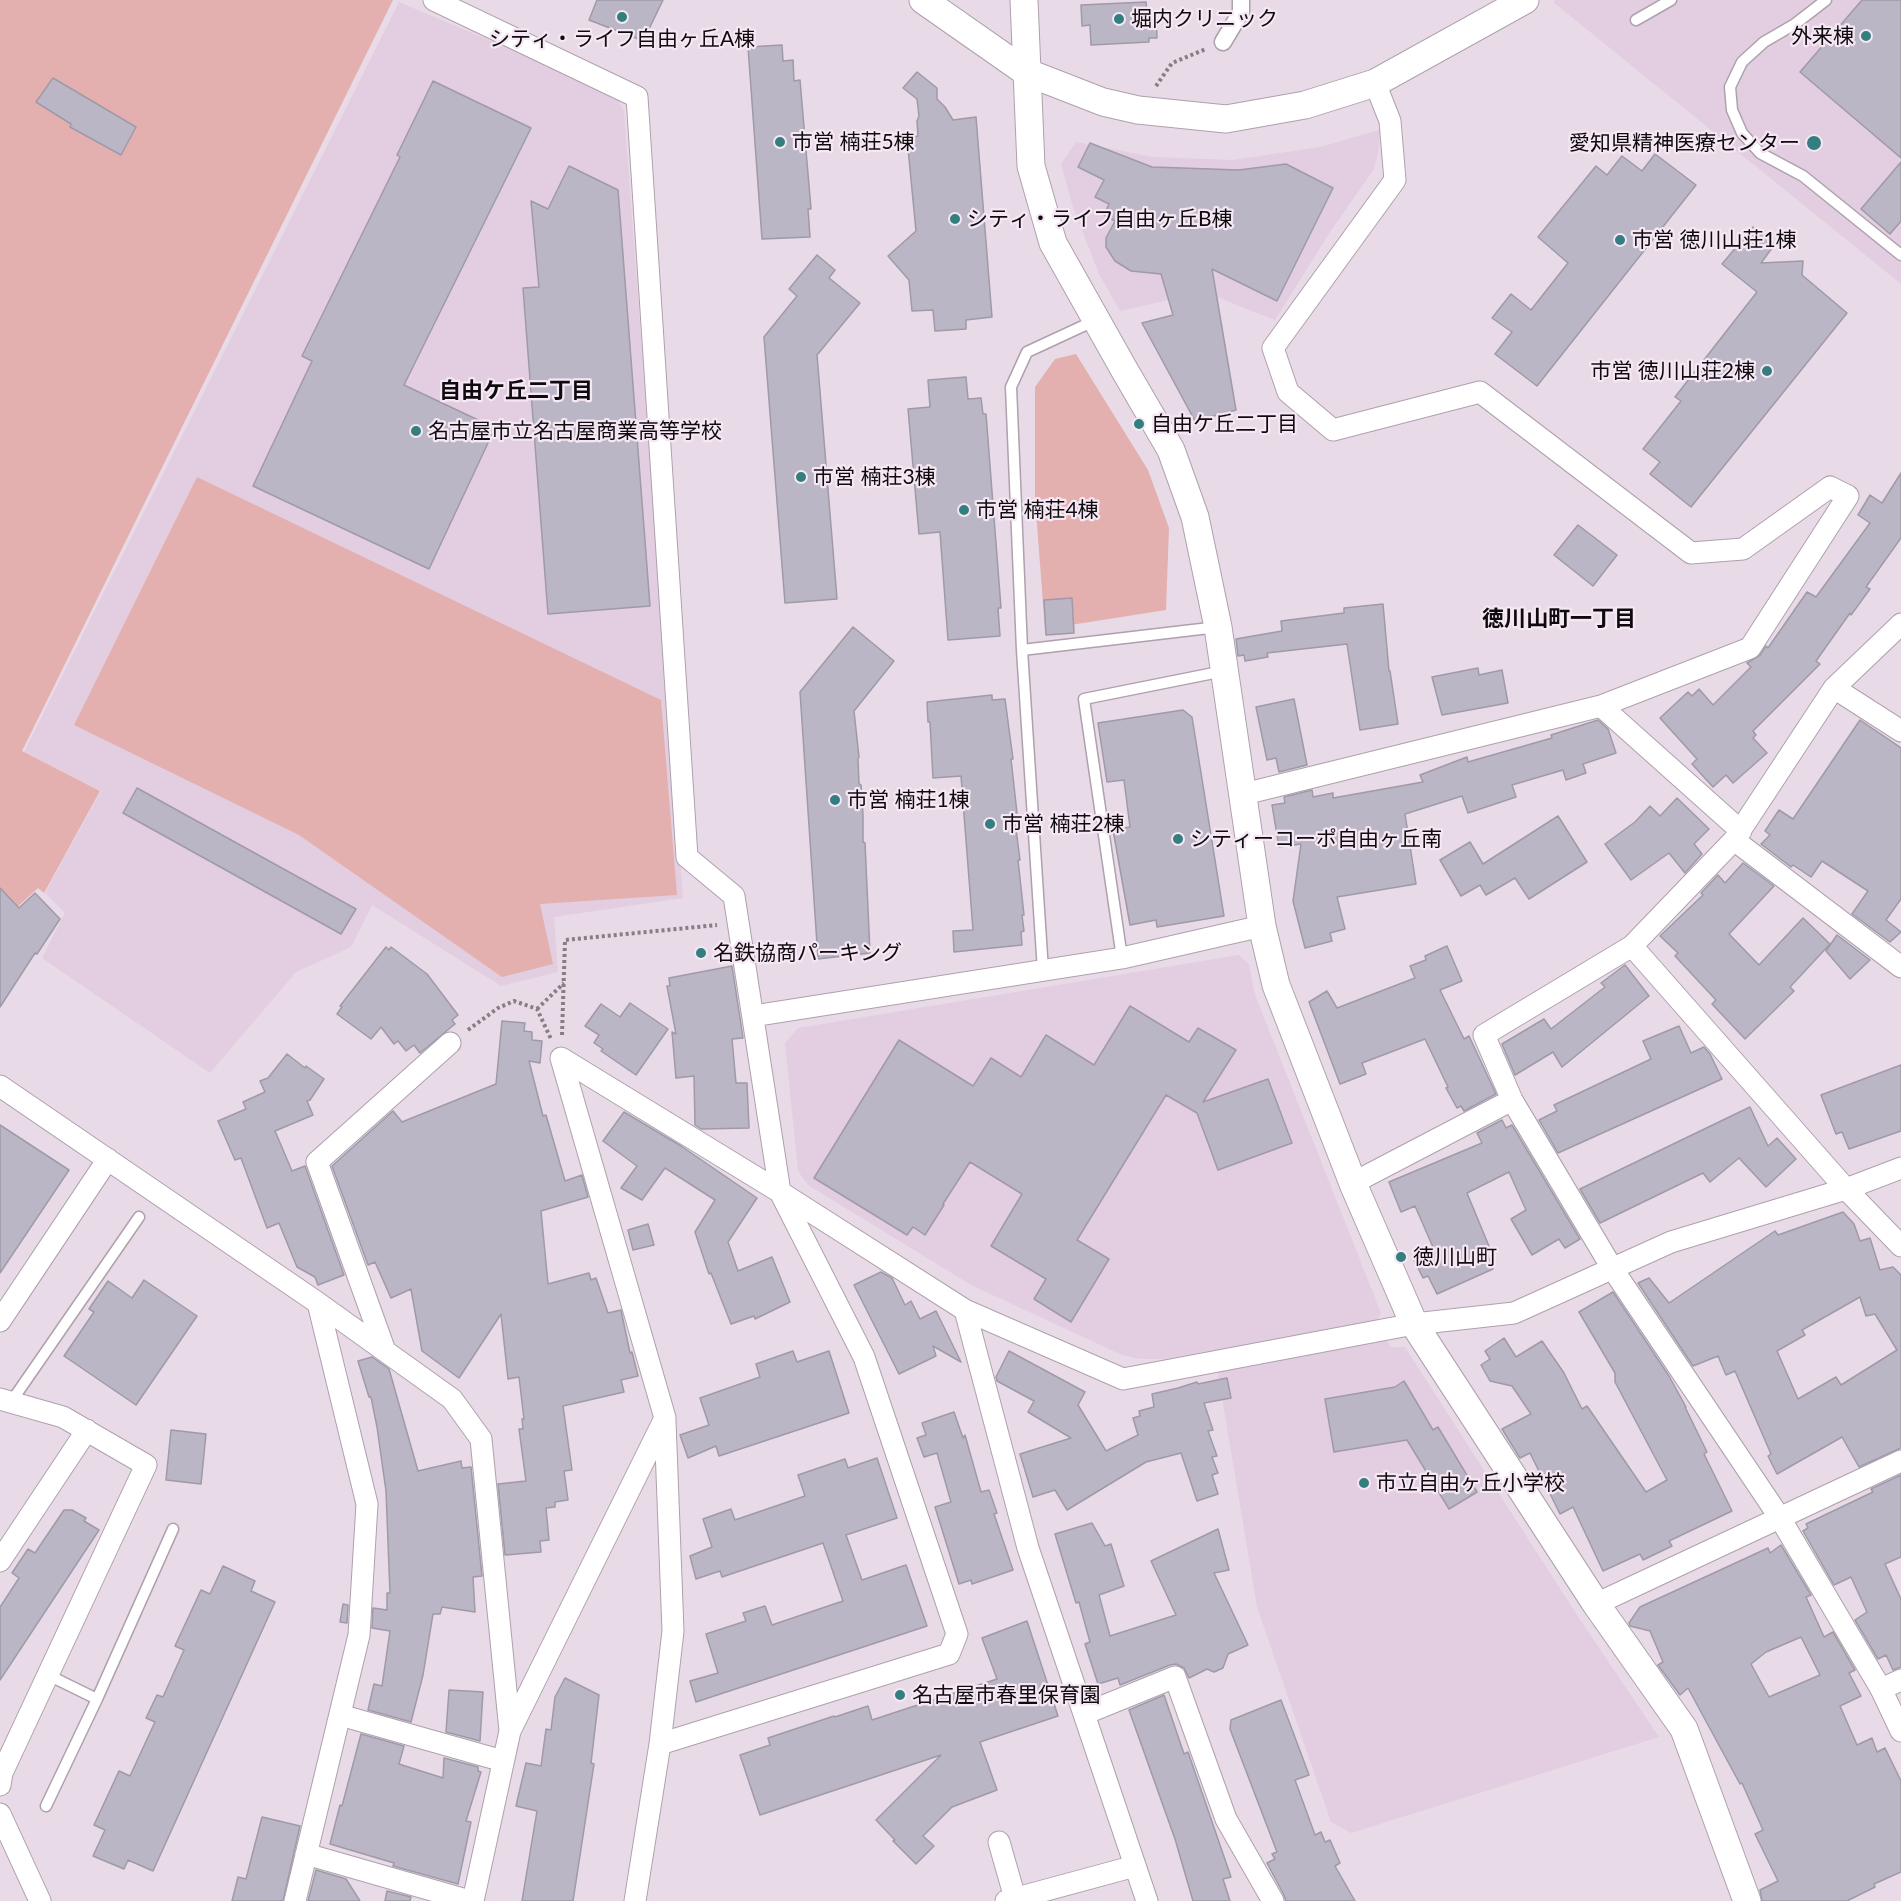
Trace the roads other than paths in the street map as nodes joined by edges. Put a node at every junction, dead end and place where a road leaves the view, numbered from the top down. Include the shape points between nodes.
1 (434, 0) edge
2 (923, 0) edge
3 (1024, 0) edge
4 (1241, 0) edge
5 (1525, 0) edge
6 (1671, 0) edge
7 (1826, 0) edge
8 (1636, 20) dead end
9 (1223, 42) road end
10 (1026, 72) junction
11 (1375, 83) junction
12 (1901, 255) edge
13 (1096, 320) junction
14 (1901, 624) edge
15 (1218, 627) junction
16 (1022, 650) junction
17 (1224, 671) junction
18 (1834, 688) junction
19 (1601, 706) junction
20 (1901, 731) edge
21 (1244, 794) junction
22 (1737, 835) junction
23 (1263, 926) junction
24 (1632, 946) junction
25 (1122, 958) junction
26 (1901, 967) edge
27 (1043, 970) junction
28 (753, 1017) junction
29 (450, 1043) road end
30 (0, 1086) edge
31 (1512, 1100) junction
32 (108, 1160) junction
33 (1901, 1168) edge
34 (1353, 1183) junction
35 (1846, 1189) junction
36 (780, 1192) junction
37 (139, 1217) dead end
38 (1901, 1246) edge
39 (1612, 1268) junction
40 (318, 1304) junction
41 (965, 1310) junction
42 (0, 1320) edge
43 (1414, 1324) junction
44 (385, 1351) junction
45 (5, 1400) edge
46 (665, 1418) junction
47 (87, 1430) junction
48 (1901, 1461) edge
49 (1780, 1518) junction
50 (173, 1528) dead end
51 (0, 1561) edge
52 (1596, 1604) junction
53 (48, 1675) junction
54 (1901, 1680) edge
55 (1881, 1689) junction
56 (98, 1699) junction
57 (1084, 1714) junction
58 (340, 1715) junction
59 (510, 1731) junction
60 (1901, 1731) edge
61 (660, 1744) junction
62 (503, 1761) junction
63 (1, 1776) edge
64 (46, 1806) dead end
65 (0, 1814) edge
66 (999, 1842) dead end
67 (306, 1854) junction
68 (1135, 1866) junction
69 (1011, 1900) edge
70 (1744, 1900) edge
71 (40, 1901) edge
72 (294, 1901) edge
73 (471, 1901) edge
74 (635, 1901) edge
75 (1147, 1901) edge
76 (1273, 1901) edge

1 - 28 street via 637,97 687,857 734,896
2 - 10 street
3 - 10 street
4 - 9 street via 1241,12
5 - 11 street
6 - 8 lane
7 - 12 lane via 1764,42 1742,62 1730,87 1732,110 1742,133 1760,153 1803,176
10 - 11 street via 1104,102 1138,110 1226,119 1305,105
10 - 13 street via 1031,166 1053,243
11 - 19 street via 1390,121 1395,180 1273,348 1288,392 1333,430 1480,392 1691,553 1743,549 1830,487 1848,496 1750,648
13 - 15 street via 1172,450 1195,517
13 - 16 lane via 1027,352 1011,387
14 - 18 street
15 - 16 lane
15 - 17 street
16 - 27 lane
17 - 21 street
17 - 25 lane via 1084,699
18 - 20 street
18 - 22 street
19 - 21 street
19 - 22 street
21 - 23 street
22 - 24 street
22 - 26 street
23 - 25 street
23 - 34 street via 1276,985
24 - 31 street via 1484,1035
24 - 35 street
25 - 27 street
27 - 28 street
28 - 36 street
29 - 44 street via 317,1162
30 - 32 street
31 - 34 street
31 - 39 street
32 - 40 street
32 - 42 street
33 - 35 street
34 - 43 street
35 - 38 street
35 - 39 street via 1671,1242
36 - 41 street
36 - 46 street via 561,1058
36 - 61 street via 864,1358 957,1634 949,1654
37 - 45 lane
39 - 43 street via 1514,1313
39 - 49 street
40 - 44 street
40 - 58 street via 367,1504 359,1635
41 - 43 street via 1123,1379
41 - 57 street via 1028,1548
43 - 52 street
44 - 59 street via 452,1399 482,1439
45 - 47 street via 63,1417
46 - 59 street
46 - 61 street via 673,1631
47 - 51 street
47 - 53 street via 146,1465
48 - 49 street
49 - 52 street
49 - 55 street
50 - 56 lane
52 - 70 street via 1684,1729
53 - 56 lane
53 - 63 street
54 - 55 street
55 - 60 street
56 - 64 lane
57 - 68 street
57 - 76 street via 1175,1677 1226,1819
58 - 62 street
58 - 67 street
59 - 62 street
61 - 74 street
62 - 73 street
65 - 71 street
66 - 69 street
67 - 72 street
67 - 73 street
68 - 69 street
68 - 75 street

